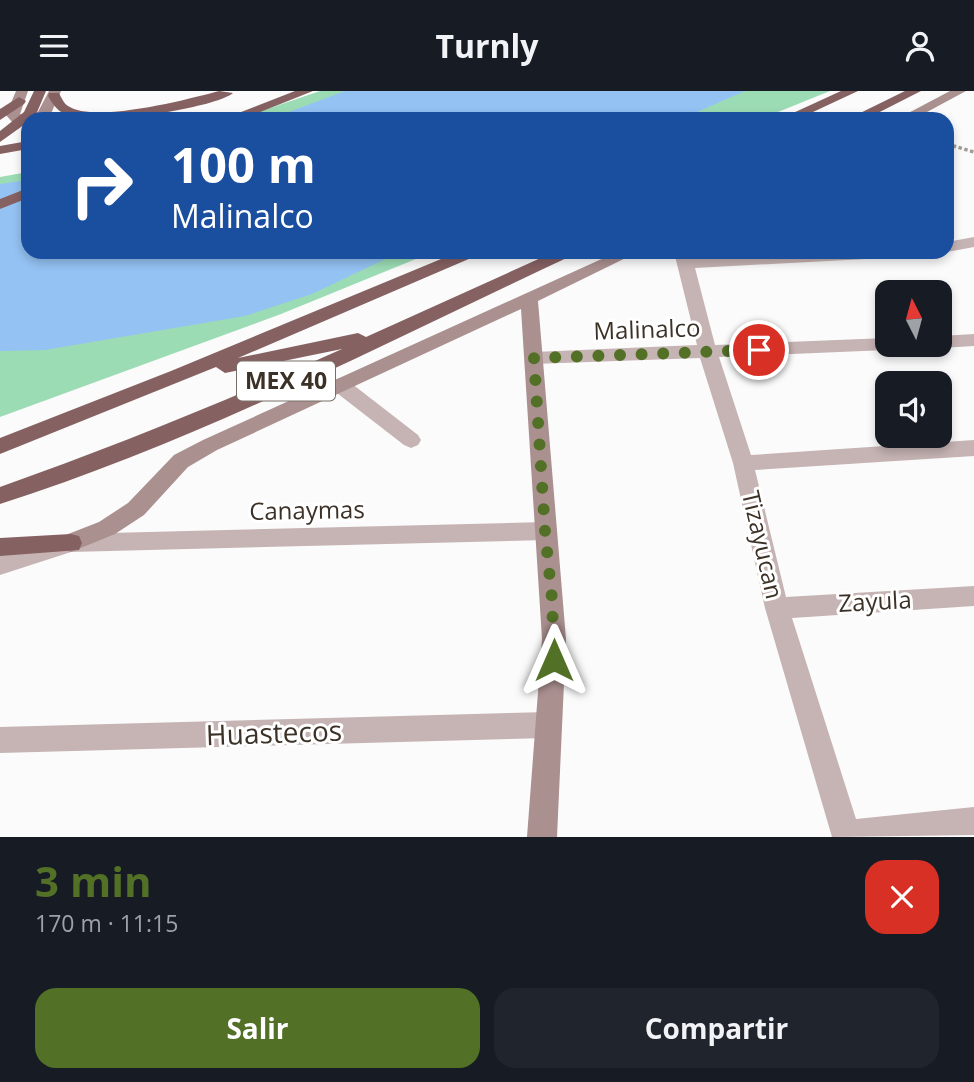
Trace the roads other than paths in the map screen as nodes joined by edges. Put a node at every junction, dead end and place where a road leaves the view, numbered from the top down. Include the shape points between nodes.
1 (307, 91) edge
2 (852, 91) edge
3 (915, 91) edge
4 (960, 91) edge
5 (230, 92) edge
6 (50, 93) edge
7 (20, 96) edge
8 (32, 112) edge
9 (45, 112) edge
10 (69, 112) edge
11 (127, 112) edge
12 (171, 112) edge
13 (248, 112) edge
14 (803, 112) edge
15 (870, 112) edge
16 (918, 112) edge
17 (0, 116) edge
18 (21, 120) edge
19 (21, 121) edge
20 (0, 138) edge
21 (21, 146) edge
22 (0, 150) edge
23 (21, 196) edge
24 (0, 204) edge
25 (974, 242) edge
26 (954, 246) edge
27 (455, 259) edge
28 (552, 259) edge
29 (614, 259) edge
30 (683, 259) edge
31 (529, 297) junction
32 (393, 332) junction
33 (974, 340) edge
34 (952, 341) edge
35 (875, 345) edge
36 (708, 352) junction
37 (534, 358) junction
38 (178, 376) junction
39 (340, 385) junction
40 (411, 440) dead end
41 (0, 446) edge
42 (974, 448) edge
43 (743, 463) junction
44 (0, 496) edge
45 (545, 531) junction
46 (71, 543) junction
47 (0, 547) edge
48 (0, 565) edge
49 (974, 596) edge
50 (777, 608) junction
51 (548, 725) junction
52 (0, 740) edge
53 (974, 821) edge
54 (846, 836) edge
55 (542, 837) edge

1 - 13 highway
2 - 14 highway
3 - 15 highway
4 - 16 street
5 - 11 highway
5 - 12 highway
6 - 8 highway
6 - 9 street
6 - 10 highway
7 - 17 highway
7 - 18 street via 13,115
19 - 20 highway
21 - 22 highway
23 - 24 highway
25 - 26 street
27 - 38 highway, MEX 40
28 - 32 highway, MEX 40
29 - 31 street
30 - 36 street, Tizayucan
31 - 37 street
31 - 39 street
32 - 38 highway
32 - 44 highway, MEX 40 via 117,454
33 - 34 street
35 - 36 street, Malinalco
36 - 37 street, Malinalco
36 - 43 street, Tizayucan
37 - 45 street
38 - 41 highway, MEX 40
39 - 40 street
39 - 46 street via 181,461 136,509
42 - 43 street
43 - 50 street, Tizayucan
45 - 46 street, Canaymas
45 - 51 street via 554,639
46 - 47 highway
46 - 48 street, Canaymas
49 - 50 street, Zayula
50 - 54 street, Tizayucan
51 - 52 street, Huastecos
51 - 55 street
53 - 54 street

